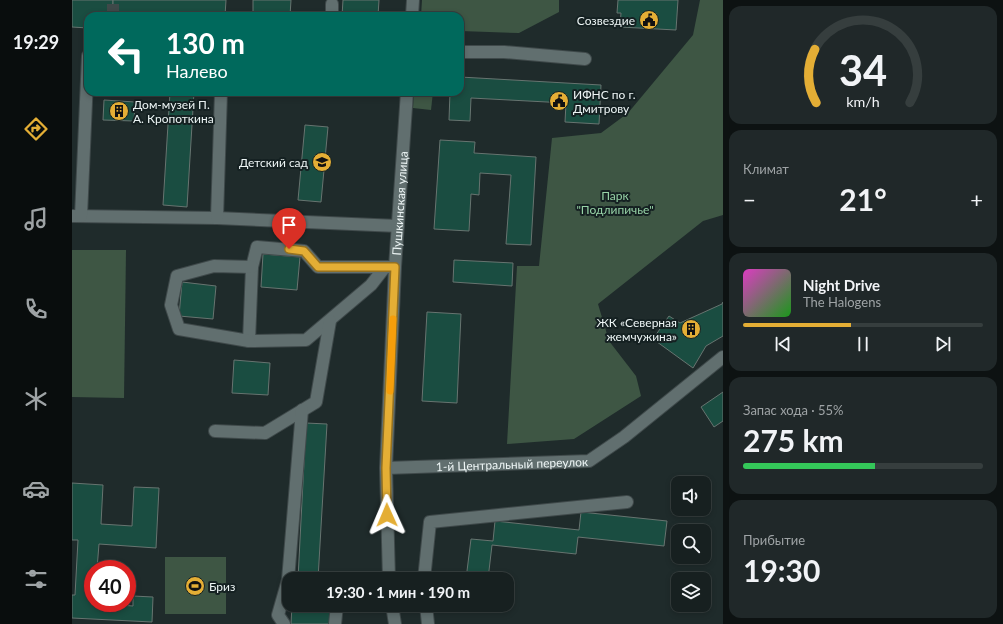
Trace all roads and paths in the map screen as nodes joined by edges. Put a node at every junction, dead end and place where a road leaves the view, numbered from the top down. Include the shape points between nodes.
1 (413, 0) edge
2 (412, 12) edge
3 (464, 52) edge
4 (585, 59) dead end
5 (85, 96) edge
6 (222, 96) edge
7 (407, 96) edge
8 (76, 216) edge
9 (217, 218) junction
10 (398, 226) junction
11 (252, 267) junction
12 (390, 267) junction
13 (330, 321) junction
14 (249, 341) junction
15 (723, 357) edge
16 (302, 410) junction
17 (215, 431) dead end
18 (386, 468) junction
19 (627, 502) dead end
20 (389, 572) edge
21 (425, 572) edge
22 (336, 612) edge
23 (393, 612) edge
24 (427, 612) edge
25 (284, 624) edge
26 (335, 624) edge
27 (395, 624) edge
28 (428, 624) edge

1 - 2 street
3 - 4 street via 504,52
5 - 8 street
6 - 9 street
7 - 10 street, Пушкинская улица
8 - 9 street
9 - 10 street
10 - 12 street, Пушкинская улица
11 - 12 street via 257,247 304,251 318,267
11 - 14 street
11 - 14 street via 214,266 177,276 171,305 179,329
12 - 13 street
12 - 18 street, Пушкинская улица
13 - 14 street via 306,340
13 - 16 street via 316,402
15 - 18 street, 1-й Центральный переулок via 624,437 589,461
16 - 17 street via 264,433
16 - 25 street via 288,580 278,615
18 - 20 street, Пушкинская улица
19 - 21 street via 430,522
22 - 26 street
23 - 27 street
24 - 28 street

